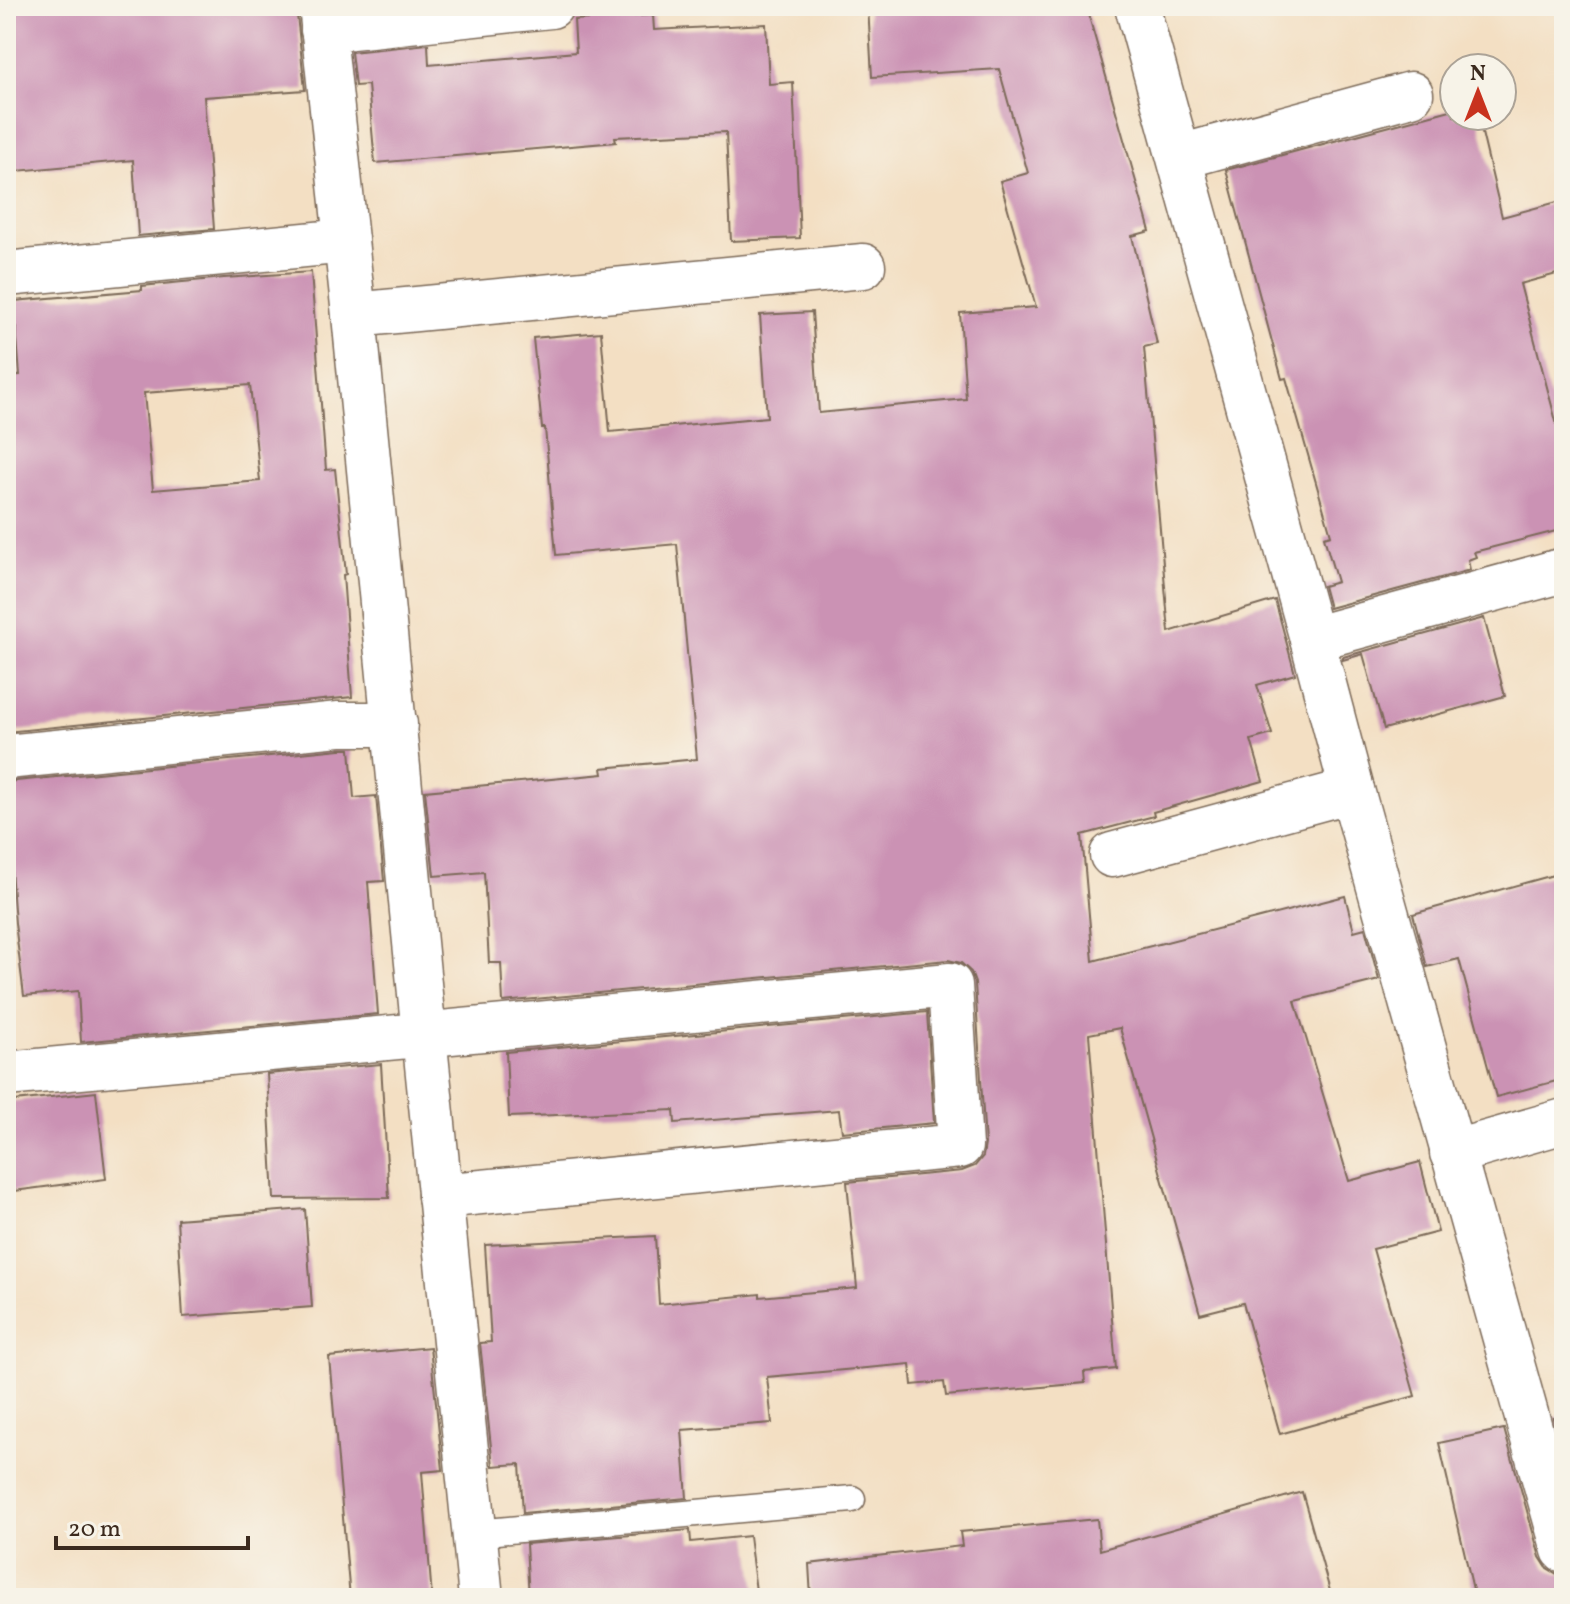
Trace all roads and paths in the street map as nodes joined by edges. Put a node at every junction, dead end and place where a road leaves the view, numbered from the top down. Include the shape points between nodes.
1 (551, 6) edge
2 (1137, 6) edge
3 (322, 18) edge
4 (1411, 94) dead end
5 (1180, 157) junction
6 (346, 241) junction
7 (863, 266) dead end
8 (6, 274) edge
9 (354, 315) junction
10 (1564, 570) edge
11 (1312, 639) junction
12 (395, 724) junction
13 (6, 757) edge
14 (1352, 790) junction
15 (1112, 855) dead end
16 (424, 1035) junction
17 (6, 1074) edge
18 (1564, 1121) edge
19 (1452, 1153) junction
20 (440, 1196) junction
21 (852, 1499) dead end
22 (475, 1533) junction
23 (1564, 1550) edge
24 (481, 1598) edge

1 - 3 street
2 - 5 street
3 - 6 street
4 - 5 street
5 - 11 street
6 - 8 street
6 - 9 street
7 - 9 street
9 - 12 street
10 - 11 street
11 - 14 street
12 - 13 street via 339,724
12 - 16 street
14 - 15 street
14 - 19 street
16 - 17 street
16 - 20 street
16 - 20 street via 950,985 960,1146
18 - 19 street
19 - 23 street
20 - 22 street
21 - 22 lane
22 - 24 street

